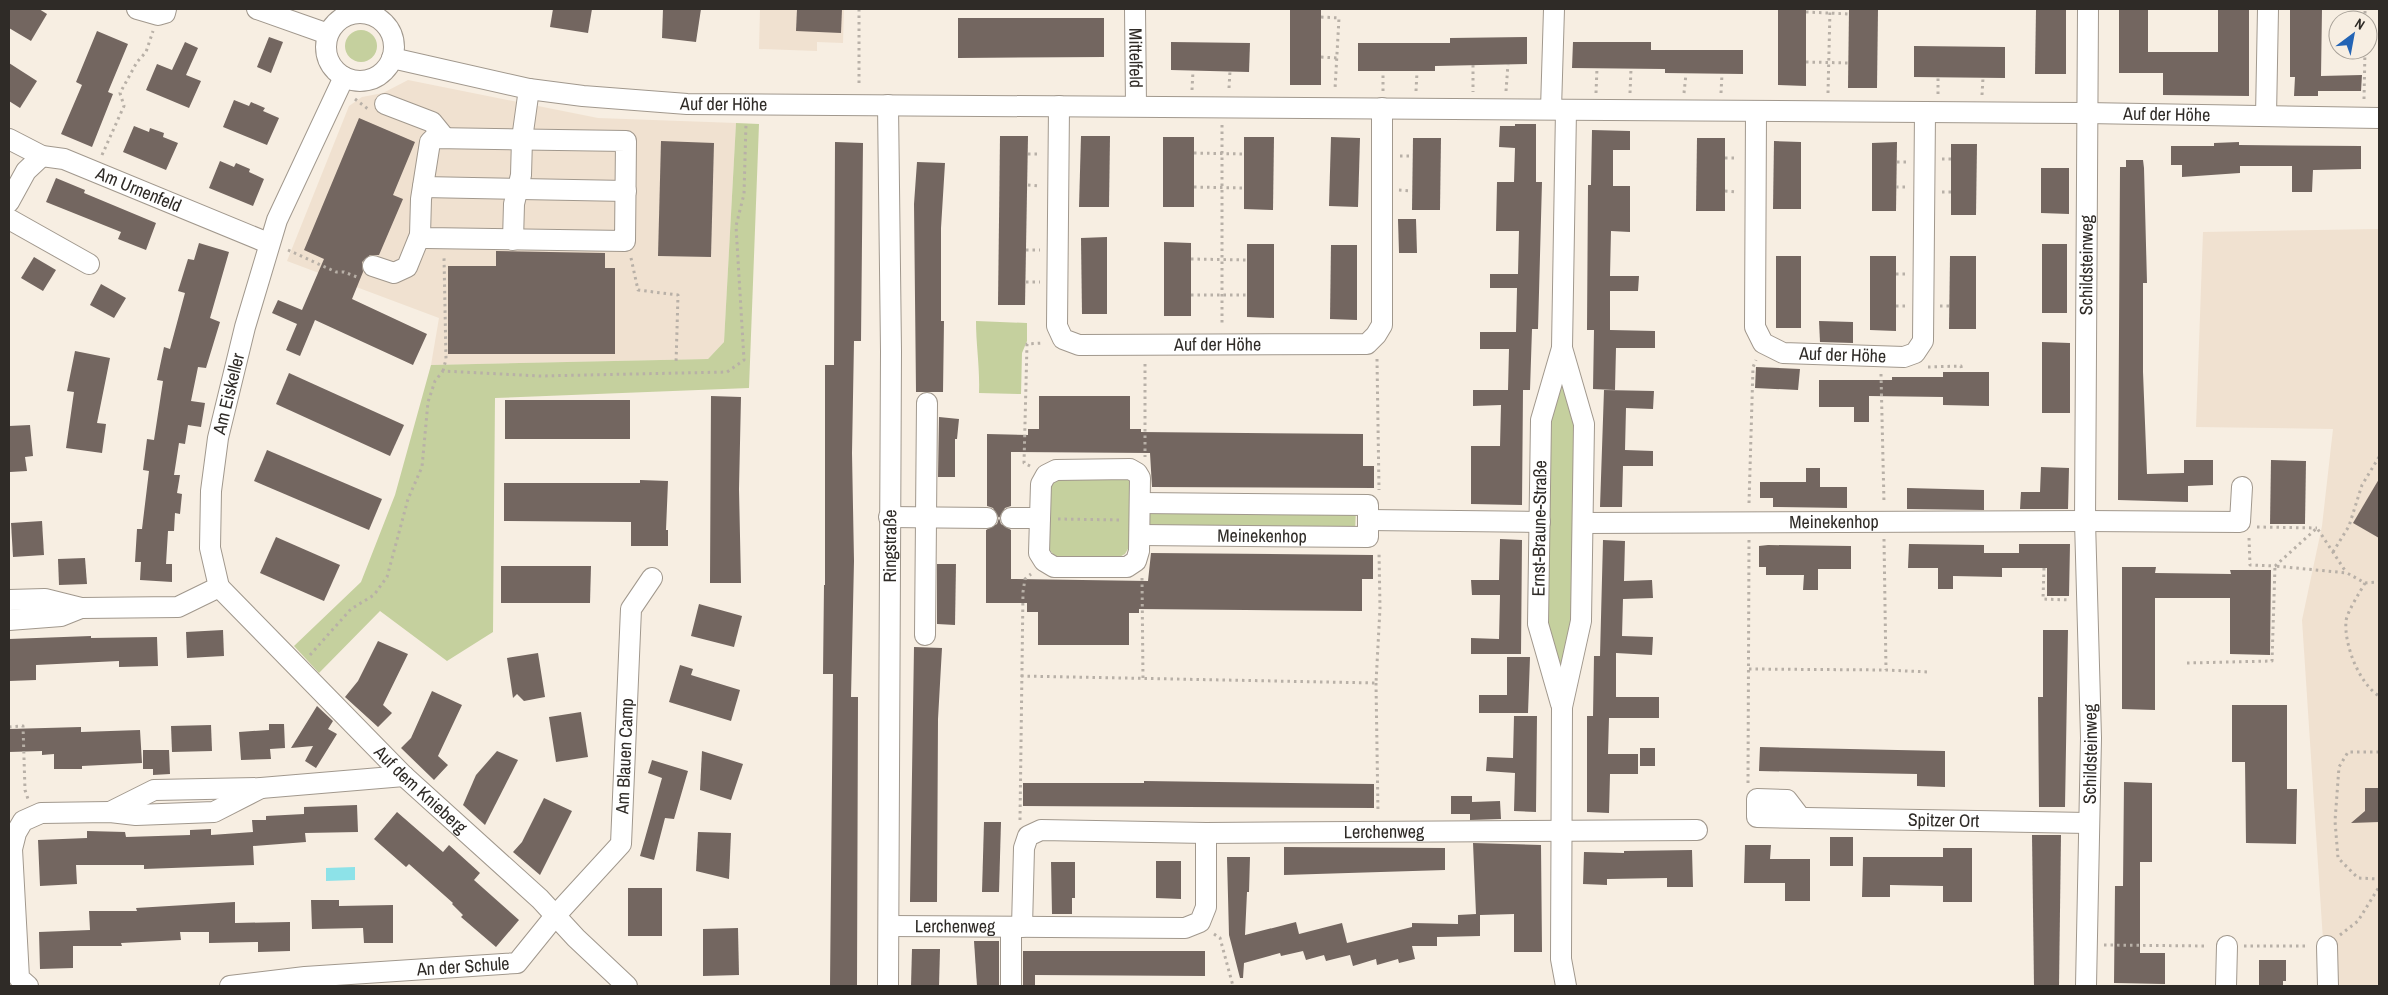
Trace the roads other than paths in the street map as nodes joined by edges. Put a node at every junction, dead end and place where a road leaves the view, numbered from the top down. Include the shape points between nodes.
1 (137, 9) edge
2 (257, 9) edge
3 (1135, 9) edge
4 (1554, 9) edge
5 (2088, 9) edge
6 (2268, 9) edge
7 (162, 12) edge
8 (382, 14) edge
9 (328, 34) junction
10 (392, 58) junction
11 (344, 77) junction
12 (529, 89) junction
13 (385, 104) dead end
14 (888, 105) junction
15 (1059, 106) junction
16 (1136, 106) junction
17 (1382, 108) junction
18 (1559, 109) junction
19 (1756, 111) junction
20 (1925, 112) junction
21 (2086, 113) junction
22 (2266, 116) junction
23 (2372, 118) edge
24 (9, 138) edge
25 (444, 138) junction
26 (522, 139) junction
27 (42, 156) junction
28 (423, 187) junction
29 (519, 188) junction
30 (626, 191) junction
31 (9, 202) edge
32 (9, 220) edge
33 (420, 235) junction
34 (513, 240) junction
35 (268, 243) junction
36 (89, 264) dead end
37 (373, 266) road end
38 (1562, 348) junction
39 (927, 403) dead end
40 (2242, 487) dead end
41 (889, 516) junction
42 (926, 517) junction
43 (987, 518) dead end
44 (1011, 518) dead end
45 (1040, 518) junction
46 (1140, 520) junction
47 (2085, 520) junction
48 (1368, 521) junction
49 (1540, 522) junction
50 (1583, 523) junction
51 (652, 578) dead end
52 (220, 587) junction
53 (9, 600) edge
54 (80, 608) junction
55 (9, 620) edge
56 (925, 635) dead end
57 (1562, 707) junction
58 (404, 776) junction
59 (1757, 800) road end
60 (2088, 823) junction
61 (1697, 830) dead end
62 (1562, 831) junction
63 (1206, 833) junction
64 (556, 916) junction
65 (889, 926) junction
66 (1016, 927) junction
67 (2227, 946) dead end
68 (2327, 946) road end
69 (28, 986) edge
70 (230, 986) edge
71 (627, 986) edge
72 (888, 986) edge
73 (1011, 986) edge
74 (1566, 986) edge
75 (2086, 986) edge
76 (2226, 986) edge
77 (2328, 986) edge

1 - 7 street
2 - 9 street
3 - 16 street, Mittelfeld
4 - 18 street, Ernst-Braune-Straße
5 - 21 street, Schildsteinweg
6 - 22 street
8 - 9 street via 350,14 337,22
8 - 10 street via 392,36
9 - 11 street via 328,58
10 - 11 street via 385,70 373,78 358,81
10 - 12 street, Auf der Höhe
11 - 35 street, Am Eiskeller
12 - 14 street, Auf der Höhe via 640,101
12 - 26 street
13 - 25 street via 432,122
14 - 15 street, Auf der Höhe
14 - 41 street, Ringstraße
15 - 16 street, Auf der Höhe
15 - 17 street, Auf der Höhe via 1057,326 1063,338 1078,345 1367,344 1382,325
16 - 17 street, Auf der Höhe
17 - 18 street, Auf der Höhe
18 - 19 street, Auf der Höhe
18 - 38 street, Ernst-Braune-Straße
19 - 20 street, Auf der Höhe
19 - 20 street, Auf der Höhe via 1755,327 1763,344 1783,353 1904,357 1915,353 1923,341
20 - 21 street, Auf der Höhe
21 - 22 street, Auf der Höhe
21 - 47 street, Schildsteinweg
22 - 23 street, Auf der Höhe
24 - 27 street, Am Urnenfeld
25 - 26 street
25 - 28 street via 434,138 430,142
26 - 29 street
26 - 30 street via 626,141
27 - 31 street via 26,170
27 - 35 street, Am Urnenfeld via 64,159
28 - 29 street
28 - 33 street
29 - 30 street
29 - 34 street via 514,204
30 - 34 street via 625,241
32 - 36 street
33 - 34 street via 426,238
33 - 37 street via 407,267 394,273
35 - 52 street, Am Eiskeller via 218,438 211,491 210,548
38 - 49 street, Ernst-Braune-Straße via 1541,420
38 - 50 street, Ernst-Braune-Straße via 1584,424
39 - 42 street
40 - 47 street via 2244,525
41 - 42 street
41 - 65 street, Ringstraße
42 - 43 street
42 - 56 street
44 - 45 street
45 - 46 street via 1039,553 1054,567 1127,567 1136,561 1139,551
45 - 46 street via 1041,484 1046,475 1056,470 1130,469 1140,478
46 - 48 street, Meinekenhop
46 - 48 street, Meinekenhop
47 - 50 street, Meinekenhop
47 - 60 street, Schildsteinweg via 2091,738
48 - 49 street, Meinekenhop
49 - 57 street, Ernst-Braune-Straße via 1538,624
50 - 57 street, Ernst-Braune-Straße via 1581,621
51 - 64 street, Am Blauen Camp via 631,609 622,844
52 - 54 street via 178,607
52 - 58 street, Auf dem Knieberg
53 - 54 street via 45,599
54 - 55 street via 61,616
57 - 62 street, Ernst-Braune-Straße
58 - 64 street, Auf dem Knieberg
58 - 69 street via 261,788 154,790 110,812 41,813 23,821 12,849 19,978
59 - 60 street, Spitzer Ort via 1787,800 1800,817
60 - 75 street, Schildsteinweg
61 - 62 street
62 - 63 street, Lerchenweg
62 - 74 street, Ernst-Braune-Straße via 1561,959
63 - 66 street, Lerchenweg via 1041,830 1028,836
63 - 66 street, Lerchenweg via 1206,907 1200,922 1185,928
64 - 70 street, An der Schule via 517,963 305,977
64 - 71 street, Auf dem Knieberg
65 - 66 street, Lerchenweg
65 - 72 street, Ringstraße
66 - 73 street
67 - 76 street
68 - 77 street

